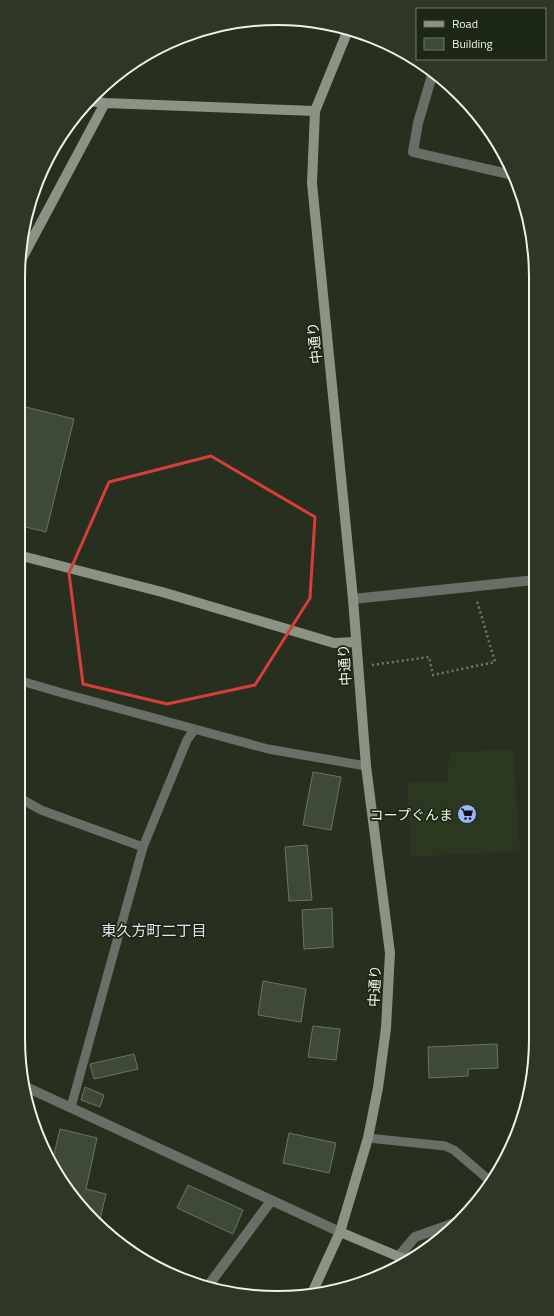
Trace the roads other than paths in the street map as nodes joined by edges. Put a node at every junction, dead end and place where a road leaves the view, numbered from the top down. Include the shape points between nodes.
1 (346, 35) edge
2 (431, 78) edge
3 (96, 102) edge
4 (105, 103) junction
5 (315, 111) junction
6 (507, 174) edge
7 (27, 250) edge
8 (25, 557) edge
9 (529, 581) edge
10 (354, 599) junction
11 (356, 642) junction
12 (25, 682) edge
13 (195, 729) junction
14 (366, 766) junction
15 (25, 801) edge
16 (143, 847) junction
17 (30, 1089) edge
18 (71, 1107) junction
19 (368, 1138) junction
20 (487, 1179) edge
21 (271, 1201) junction
22 (443, 1228) edge
23 (340, 1232) junction
24 (398, 1257) junction
25 (401, 1258) edge
26 (211, 1282) edge
27 (314, 1288) edge

1 - 5 street, 中通り
2 - 6 street via 418,123 413,152
3 - 4 street
4 - 5 street
4 - 7 street
5 - 10 street, 中通り via 312,183
8 - 11 street via 162,592 334,643
9 - 10 street
10 - 11 street, 中通り
11 - 14 street, 中通り
12 - 13 lane
13 - 14 lane via 268,749
13 - 16 lane via 187,740
14 - 19 street, 中通り via 390,952 386,1028
15 - 16 lane via 41,810
16 - 18 lane
17 - 18 street
18 - 21 street
19 - 20 lane via 445,1146 454,1150
19 - 23 street, 中通り
21 - 23 street
21 - 26 street
22 - 24 street via 415,1237
23 - 24 street
23 - 27 street, 中通り
24 - 25 street

